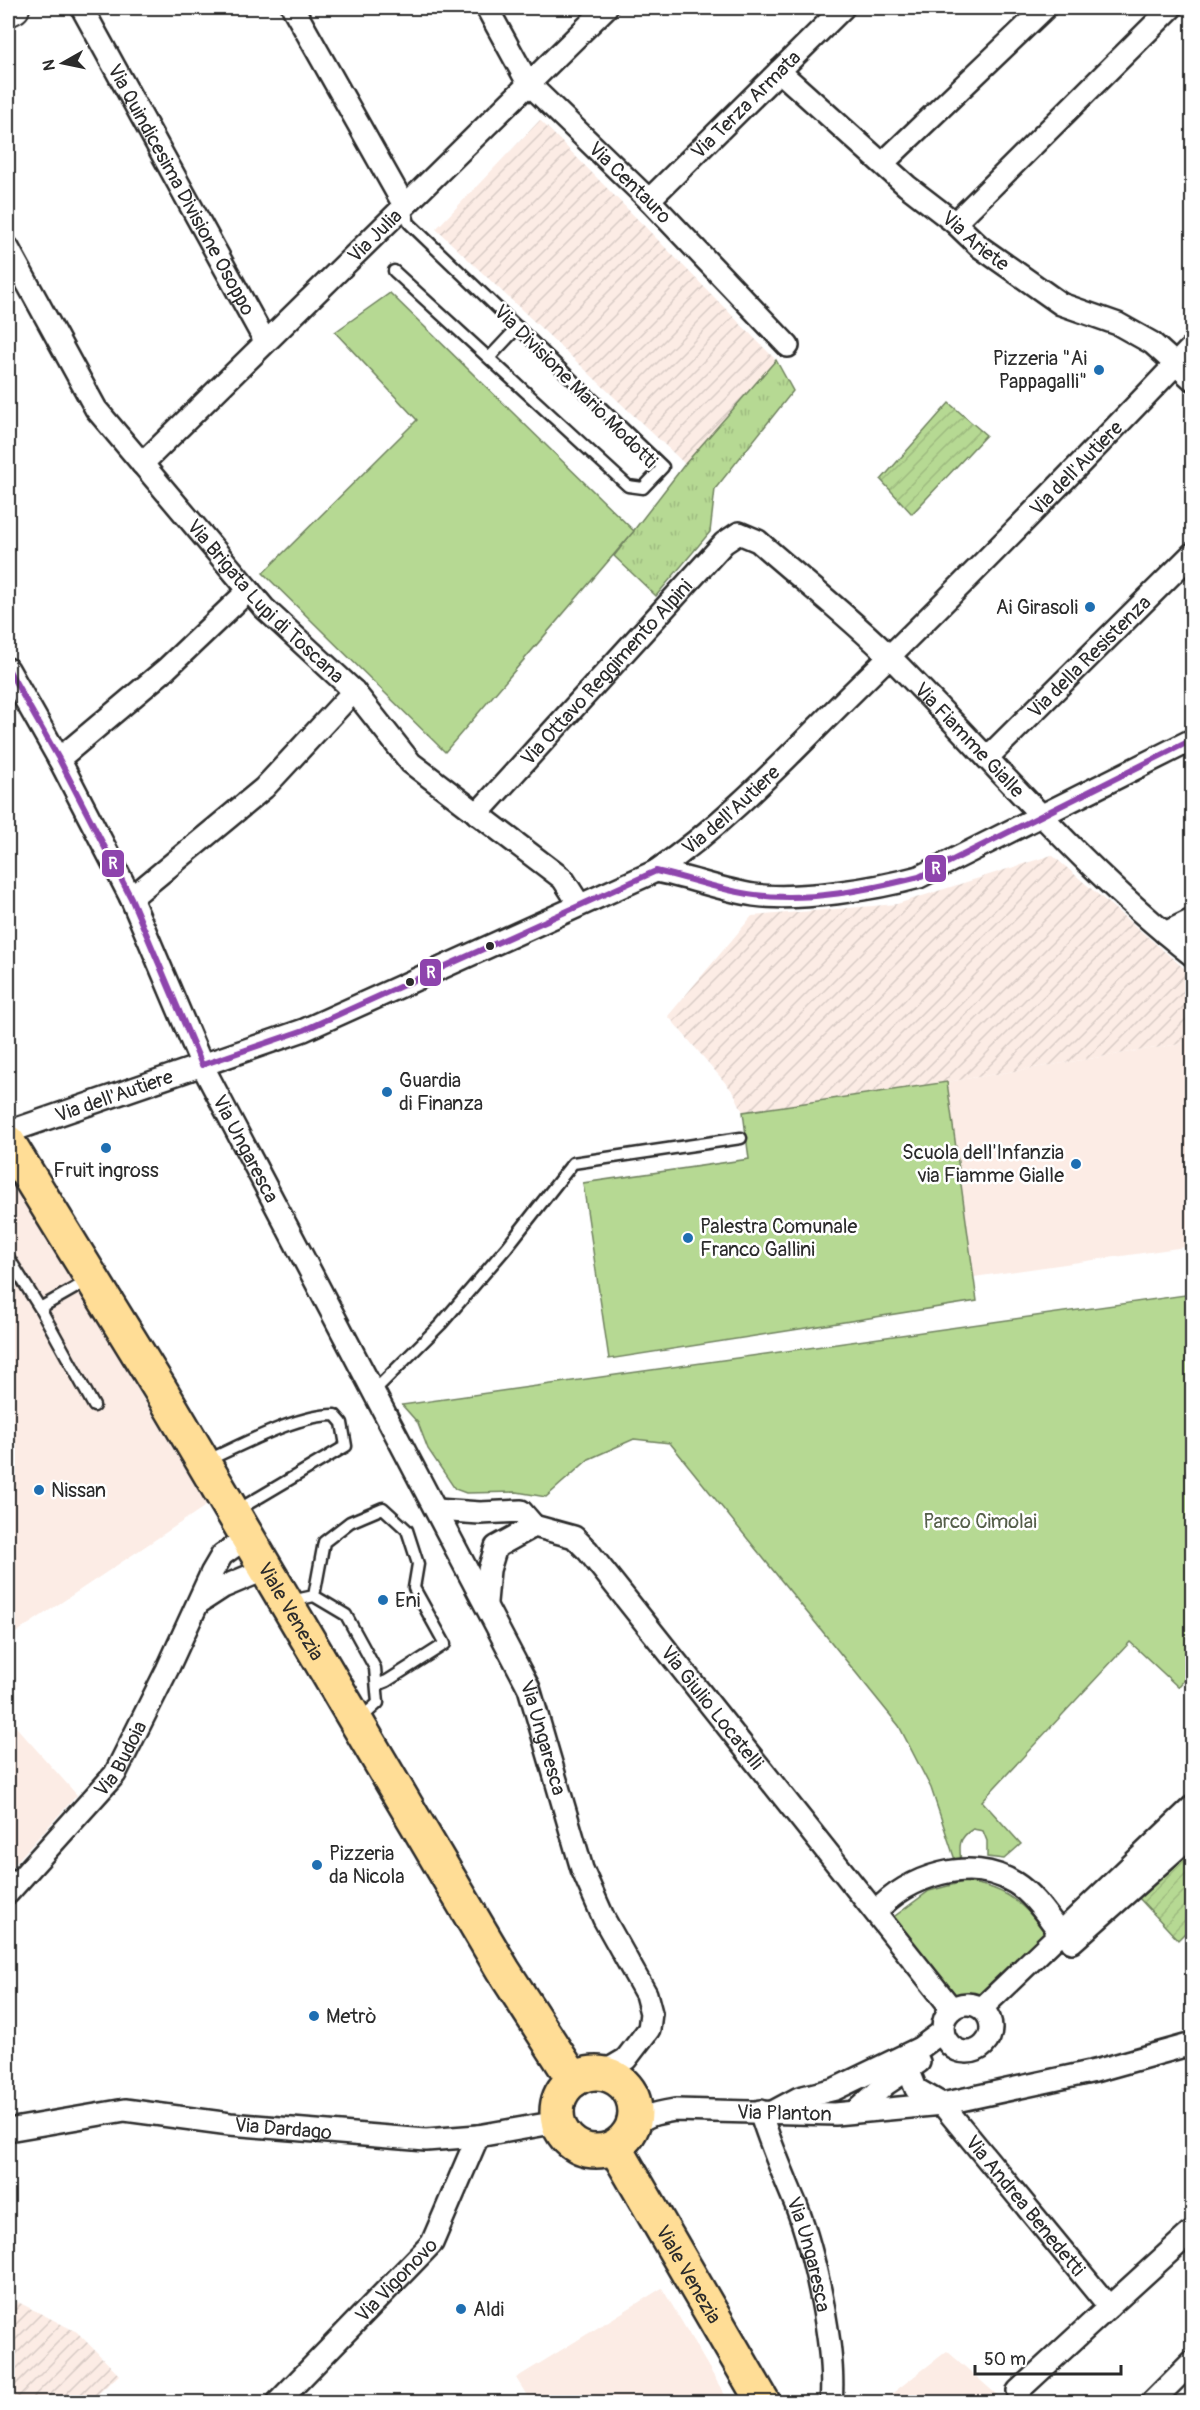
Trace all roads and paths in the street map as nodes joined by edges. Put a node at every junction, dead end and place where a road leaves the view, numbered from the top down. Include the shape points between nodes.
1 (14, 8) edge
2 (82, 8) edge
3 (293, 8) edge
4 (487, 8) edge
5 (606, 8) edge
6 (843, 8) edge
7 (1045, 8) edge
8 (1171, 8) edge
9 (8, 11) edge
10 (779, 70) junction
11 (528, 83) junction
12 (883, 163) junction
13 (649, 200) junction
14 (404, 206) junction
15 (955, 222) junction
16 (8, 248) edge
17 (394, 271) dead end
18 (518, 327) junction
19 (265, 341) junction
20 (788, 346) dead end
21 (1192, 347) edge
22 (489, 358) junction
23 (1177, 363) junction
24 (1192, 379) edge
25 (142, 464) junction
26 (739, 533) joint
27 (1192, 554) edge
28 (249, 590) junction
29 (890, 657) junction
30 (8, 669) edge
31 (354, 691) junction
32 (1192, 740) edge
33 (987, 758) junction
34 (59, 759) junction
35 (477, 814) junction
36 (1040, 816) junction
37 (656, 870) junction
38 (131, 898) junction
39 (579, 904) junction
40 (1192, 920) edge
41 (1165, 933) junction
42 (1192, 955) edge
43 (202, 1065) junction
44 (8, 1132) edge
45 (741, 1138) dead end
46 (8, 1142) edge
47 (8, 1257) edge
48 (92, 1278) junction
49 (40, 1308) junction
50 (374, 1391) junction
51 (94, 1406) dead end
52 (203, 1463) junction
53 (437, 1510) junction
54 (480, 1513) junction
55 (240, 1524) junction
56 (534, 1526) junction
57 (455, 1545) junction
58 (496, 1547) junction
59 (266, 1569) junction
60 (300, 1599) junction
61 (200, 1602) junction
62 (486, 1602) junction
63 (376, 1684) junction
64 (357, 1722) junction
65 (1192, 1807) edge
66 (1192, 1835) edge
67 (8, 1893) edge
68 (876, 1912) junction
69 (1061, 1934) junction
70 (952, 2009) junction
71 (986, 2012) junction
72 (946, 2037) junction
73 (1192, 2044) edge
74 (908, 2069) junction
75 (584, 2076) junction
76 (942, 2104) junction
77 (765, 2112) junction
78 (856, 2112) junction
79 (558, 2122) junction
80 (8, 2130) edge
81 (478, 2136) junction
82 (623, 2138) junction
83 (1189, 2234) dead end
84 (1109, 2307) junction
85 (1192, 2362) edge
86 (1018, 2391) dead end
87 (1159, 2400) edge
88 (278, 2403) edge
89 (763, 2403) edge
90 (831, 2403) edge

1 - 9 main road
2 - 19 street, Via Quindicesima Divisione Osoppo
3 - 14 street, Via Divisione Mario Modotti
4 - 11 street, Via Centauro
5 - 11 street, Via Julia
6 - 10 street, Via Terza Armata
7 - 12 street
8 - 15 street
10 - 12 street, Via Ariete
10 - 13 street, Via Terza Armata
11 - 13 street, Via Centauro
11 - 14 street, Via Julia
12 - 15 street, Via Ariete
13 - 20 street, Via Centauro
14 - 18 lane, Via Divisione Mario Modotti via 409,223
14 - 19 street, Via Julia
15 - 23 street, Via Ariete via 981,247 1061,304 1118,324
16 - 25 street, Via Brigata Lupi di Toscana via 96,409
17 - 22 lane, Via Divisione Mario Modotti
18 - 22 lane
18 - 22 lane, Via Divisione Mario Modotti via 663,467 643,488 628,486
19 - 25 street, Via Julia
21 - 23 street, Via dell'Autiere
23 - 24 street, Via Ariete
23 - 29 street, Via dell'Autiere
25 - 28 street, Via Brigata Lupi di Toscana
26 - 29 street, Via Fiamme Gialle via 758,541
26 - 35 street, Via Ottavo Reggimento Alpini via 724,543
27 - 33 street, Via della Resistenza
28 - 31 street, Via Brigata Lupi di Toscana
28 - 34 street via 166,669
29 - 33 street, Via Fiamme Gialle
29 - 37 street, Via dell'Autiere via 745,798 688,849
30 - 34 street, Via Ungaresca
31 - 35 street, Via Brigata Lupi di Toscana via 411,763
31 - 38 street via 264,788
32 - 36 street
33 - 36 street, Via Fiamme Gialle
34 - 38 street, Via Ungaresca
35 - 39 street, Via Brigata Lupi di Toscana via 563,879
36 - 37 street via 919,877 864,889 781,897 754,895
36 - 41 street, Via Fiamme Gialle
37 - 39 street, Via dell'Autiere
38 - 43 street, Via Ungaresca
39 - 43 street, Via dell'Autiere via 304,1030
40 - 41 street
41 - 42 street, Via Fiamme Gialle
43 - 44 street, Via dell'Autiere
43 - 50 street, Via Ungaresca
45 - 50 lane via 573,1163 441,1324
46 - 48 main road, Viale Venezia
47 - 49 lane
48 - 49 lane
48 - 52 main road, Viale Venezia
49 - 51 lane
50 - 53 street, Via Ungaresca
52 - 55 main road, Viale Venezia
52 - 55 lane via 271,1432 324,1414 334,1415 342,1423 346,1446
53 - 54 street, Via Giulio Locatelli
53 - 57 street, Via Ungaresca
54 - 56 street, Via Giulio Locatelli via 521,1512
54 - 57 street
55 - 59 main road, Viale Venezia
55 - 61 street, Via Budoia via 212,1572
56 - 58 street
56 - 68 street, Via Giulio Locatelli via 574,1537 588,1551
57 - 58 street
57 - 62 street, Via Ungaresca
58 - 62 street
59 - 60 main road, Viale Venezia
59 - 61 street via 223,1587
60 - 63 lane via 346,1615 375,1668
60 - 63 lane via 324,1542 350,1522 383,1508 407,1530 418,1564 414,1588 445,1644
60 - 64 main road, Viale Venezia
61 - 67 street, Via Budoia via 115,1774
62 - 75 street, Via Ungaresca via 529,1688 582,1869 604,1919 646,1994 651,2013 649,2029 638,2046 618,2064
63 - 64 lane via 378,1703
64 - 75 main road, Viale Venezia via 503,1970
65 - 69 street
66 - 71 street
68 - 69 street via 887,1900 920,1880 969,1869 1014,1882 1031,1896
68 - 70 street, Via Giulio Locatelli
69 - 71 street
70 - 71 street via 967,2003
70 - 72 street via 943,2023
71 - 72 street via 992,2024 989,2040 978,2051 962,2052
72 - 74 street
72 - 77 street via 835,2089
73 - 76 street, Via Planton via 1095,2071
74 - 76 street via 916,2089
74 - 78 street
75 - 79 main road via 559,2098
75 - 82 main road via 615,2079 630,2095 634,2106
76 - 78 street, Via Planton
76 - 84 street, Via Andrea Benedetti
77 - 78 street, Via Planton
77 - 82 street, Via Planton via 664,2112 638,2121
77 - 90 street, Via Ungaresca via 776,2162 797,2207 816,2276 829,2339
79 - 81 street, Via Dardago
79 - 82 main road via 569,2141 579,2148 597,2151
80 - 81 street, Via Dardago via 126,2109 230,2124 426,2140
81 - 88 street, Via Vigonovo via 432,2243
82 - 89 main road, Viale Venezia
83 - 84 street
84 - 86 street
85 - 87 street

